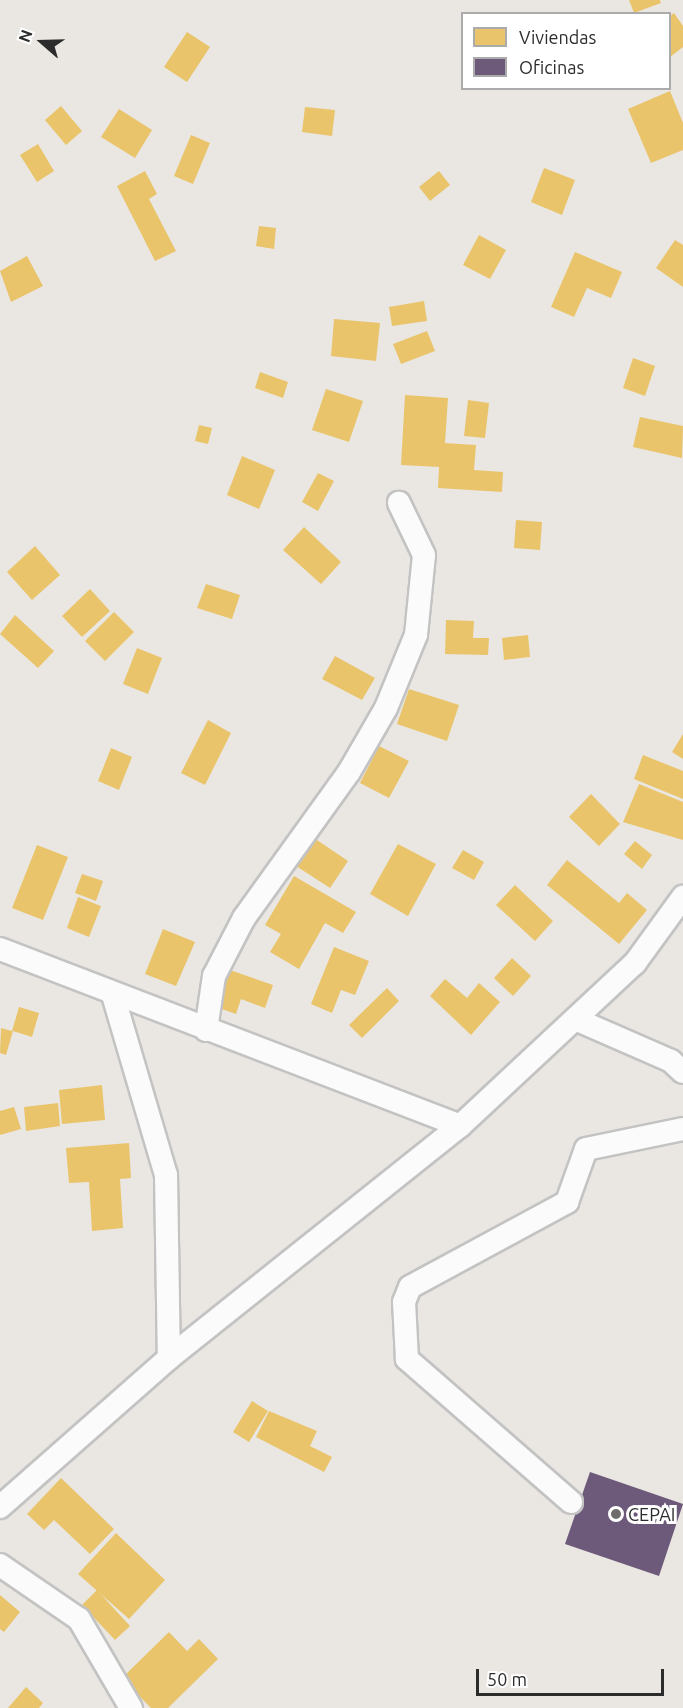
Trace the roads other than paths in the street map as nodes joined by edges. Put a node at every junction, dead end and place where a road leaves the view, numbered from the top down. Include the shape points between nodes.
1 (399, 503) dead end
2 (683, 897) edge
3 (0, 949) edge
4 (113, 995) junction
5 (575, 1019) junction
6 (206, 1030) junction
7 (683, 1072) edge
8 (460, 1126) junction
9 (683, 1129) edge
10 (169, 1358) junction
11 (571, 1502) dead end
12 (0, 1507) edge
13 (0, 1565) edge
14 (131, 1708) edge

1 - 6 street via 424,555 417,635 387,708 349,772 244,918 214,976
2 - 5 street via 635,963
3 - 4 street
4 - 6 street
4 - 10 street via 166,1175
5 - 7 street via 671,1061
5 - 8 street
6 - 8 street
8 - 10 street
9 - 11 street via 586,1149 567,1202 410,1287 405,1302 406,1359
10 - 12 street
13 - 14 street via 79,1619

